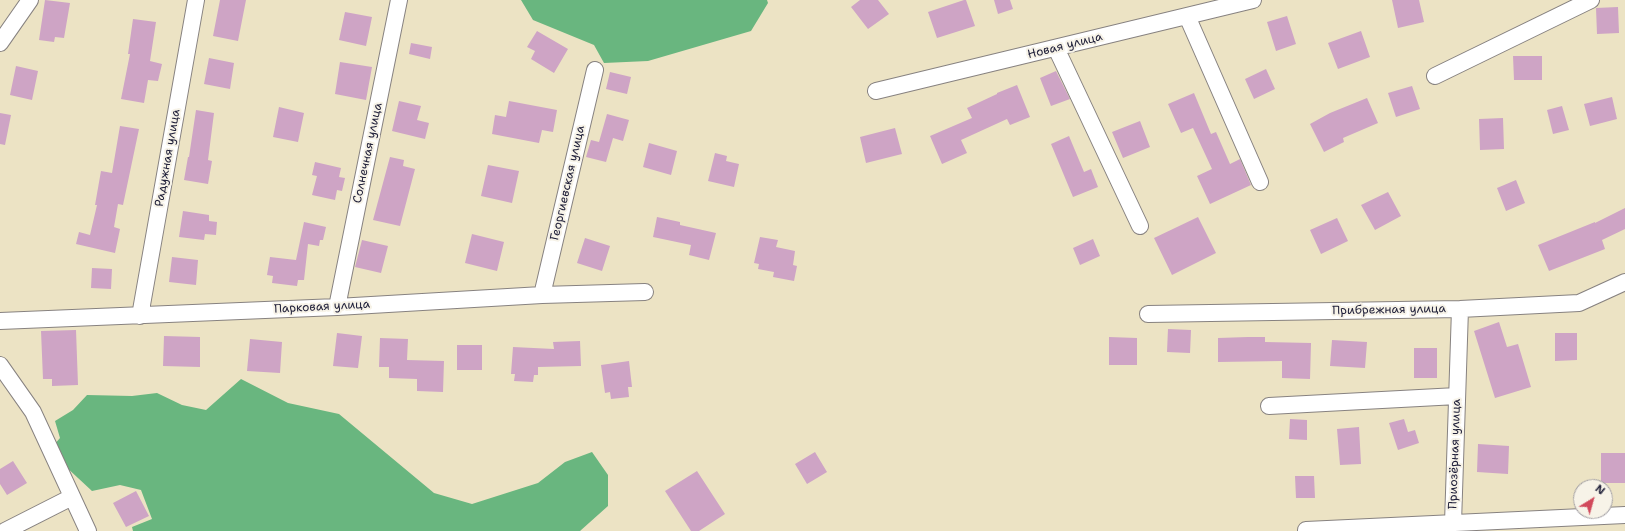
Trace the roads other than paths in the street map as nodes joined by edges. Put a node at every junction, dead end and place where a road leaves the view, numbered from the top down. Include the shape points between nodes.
1 (30, 0) edge
2 (196, 0) edge
3 (399, 0) edge
4 (1253, 0) edge
5 (1591, 0) edge
6 (1187, 16) junction
7 (0, 43) edge
8 (1056, 48) junction
9 (595, 70) dead end
10 (1435, 76) dead end
11 (876, 91) dead end
12 (1260, 182) dead end
13 (1140, 226) dead end
14 (1625, 282) edge
15 (645, 292) dead end
16 (542, 295) junction
17 (337, 306) junction
18 (1460, 309) junction
19 (1148, 314) dead end
20 (140, 316) junction
21 (0, 321) edge
22 (0, 365) edge
23 (1457, 396) junction
24 (1268, 406) dead end
25 (72, 497) junction
26 (1625, 515) edge
27 (1453, 523) junction
28 (1306, 530) dead end
29 (5, 531) edge
30 (88, 531) edge

1 - 7 street
2 - 20 street, Радужная улица
3 - 17 street, Солнечная улица
4 - 6 street, Новая улица
5 - 10 street
6 - 8 street, Новая улица
6 - 12 street
8 - 11 street, Новая улица
8 - 13 street
9 - 16 street, Георгиевская улица
14 - 18 street, Прибрежная улица via 1579,303
15 - 16 street, Парковая улица
16 - 17 street, Парковая улица
17 - 20 street, Парковая улица
18 - 19 street, Прибрежная улица
18 - 23 street, Приозёрная улица
20 - 21 street, Парковая улица
22 - 25 street via 33,412
23 - 24 street
23 - 27 street, Приозёрная улица
25 - 29 street
25 - 30 street
26 - 27 street, Приозёрная улица
27 - 28 street

